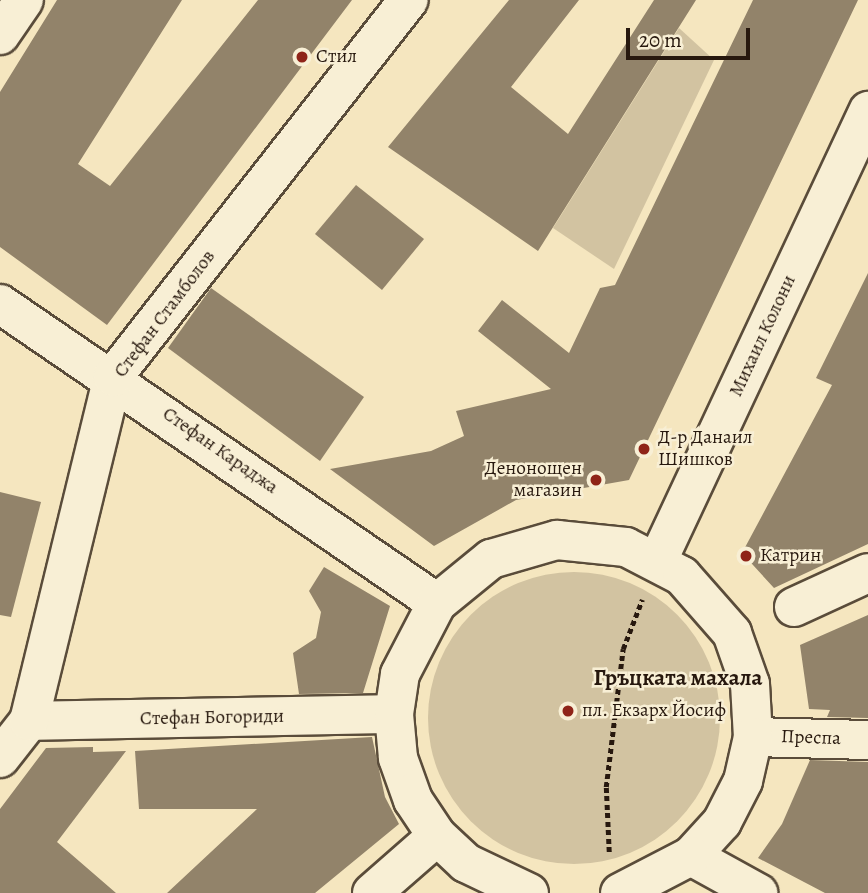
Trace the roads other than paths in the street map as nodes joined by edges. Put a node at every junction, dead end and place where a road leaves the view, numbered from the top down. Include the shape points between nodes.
1 (23, 0) edge
2 (409, 0) edge
3 (0, 36) edge
4 (868, 111) edge
5 (0, 304) edge
6 (114, 377) junction
7 (658, 560) junction
8 (868, 573) edge
9 (437, 603) junction
10 (794, 607) dead end
11 (394, 714) junction
12 (29, 721) junction
13 (753, 737) junction
14 (868, 740) edge
15 (0, 758) edge
16 (437, 836) junction
17 (691, 856) junction
18 (615, 877) edge
19 (372, 893) edge
20 (528, 893) edge
21 (758, 893) edge

1 - 3 street
2 - 6 street, Стефан Стамболов
4 - 7 street, Михаил Колони
5 - 6 street, Стефан Караджа
6 - 9 street, Стефан Караджа
6 - 12 street, Стефан Стамболов
7 - 9 street via 626,547 557,540 491,559
7 - 13 street via 712,604 732,633 750,684
8 - 10 street
9 - 11 street via 400,674
11 - 12 street, Стефан Богориди
11 - 16 street via 398,758 413,800
12 - 15 street, Стефан Стамболов
13 - 14 street, Преспа
13 - 17 street via 743,781 722,822
16 - 19 street
16 - 20 street via 466,863
17 - 18 street
17 - 21 street

